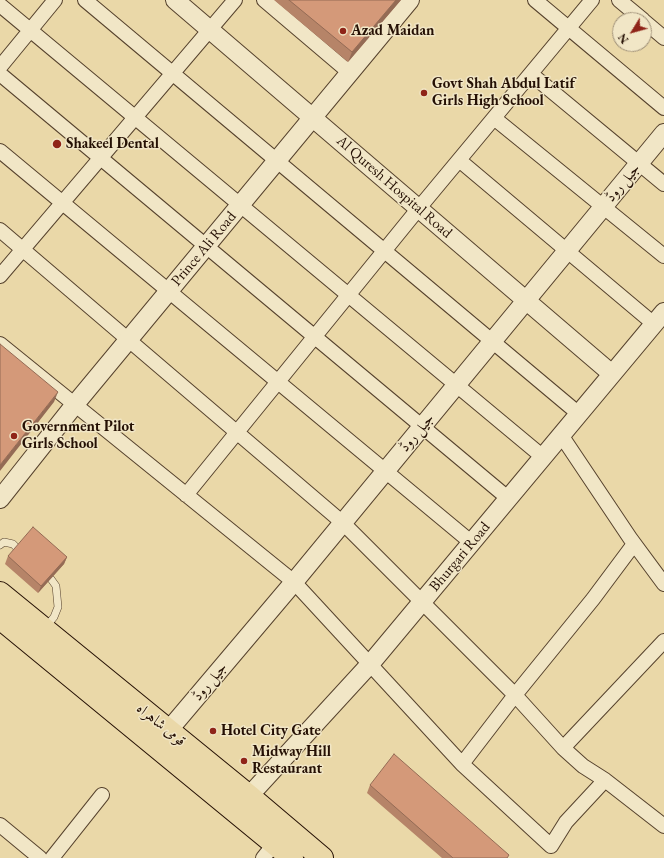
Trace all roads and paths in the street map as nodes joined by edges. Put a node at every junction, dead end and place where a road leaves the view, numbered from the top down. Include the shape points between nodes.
1 (55, 0) edge
2 (85, 0) edge
3 (175, 0) edge
4 (235, 0) edge
5 (264, 0) edge
6 (410, 0) edge
7 (535, 0) edge
8 (592, 0) edge
9 (619, 0) edge
10 (0, 5) edge
11 (633, 12) edge
12 (569, 28) junction
13 (652, 28) edge
14 (30, 30) junction
15 (209, 30) junction
16 (664, 38) edge
17 (0, 67) edge
18 (350, 72) junction
19 (172, 73) junction
20 (0, 74) edge
21 (531, 74) junction
22 (664, 108) edge
23 (135, 118) junction
24 (313, 118) junction
25 (494, 118) junction
26 (664, 133) edge
27 (0, 151) edge
28 (101, 158) junction
29 (459, 160) junction
30 (277, 161) junction
31 (639, 163) junction
32 (664, 184) edge
33 (62, 202) junction
34 (240, 205) junction
35 (604, 207) junction
36 (419, 208) junction
37 (0, 230) edge
38 (206, 246) junction
39 (22, 250) junction
40 (384, 251) junction
41 (567, 251) junction
42 (664, 256) edge
43 (0, 276) edge
44 (169, 291) junction
45 (348, 295) junction
46 (526, 301) junction
47 (659, 318) edge
48 (314, 336) junction
49 (128, 340) junction
50 (492, 342) junction
51 (0, 344) edge
52 (612, 374) junction
53 (278, 381) junction
54 (457, 385) junction
55 (76, 403) junction
56 (579, 414) junction
57 (422, 427) junction
58 (236, 432) junction
59 (561, 435) junction
60 (543, 457) junction
61 (386, 471) junction
62 (186, 495) junction
63 (0, 499) edge
64 (509, 499) junction
65 (342, 523) junction
66 (628, 536) junction
67 (472, 543) junction
68 (0, 545) edge
69 (18, 549) edge
70 (51, 579) edge
71 (294, 582) junction
72 (664, 584) edge
73 (0, 593) edge
74 (422, 602) junction
75 (0, 618) edge
76 (44, 629) junction
77 (664, 641) edge
78 (371, 664) junction
79 (100, 688) junction
80 (516, 695) junction
81 (168, 731) junction
82 (563, 748) junction
83 (462, 764) junction
84 (605, 780) junction
85 (102, 795) dead end
86 (249, 796) junction
87 (0, 825) edge
88 (664, 826) edge
89 (269, 851) edge
90 (40, 858) edge
91 (52, 858) edge
92 (292, 858) edge
93 (322, 858) edge

1 - 14 street
2 - 19 street
3 - 15 street, Al Quresh Hospital Road
4 - 15 street
5 - 18 street
6 - 18 street, Prince Ali Road
7 - 12 street
8 - 12 street
9 - 11 street
10 - 14 street
12 - 21 street
12 - 22 street
13 - 16 street
14 - 17 street
14 - 23 street
15 - 19 street
15 - 24 street, Al Quresh Hospital Road
18 - 24 street, Prince Ali Road
19 - 23 street
19 - 30 street
20 - 28 street
21 - 25 street
21 - 31 street
23 - 28 street
23 - 34 street
24 - 30 street, Prince Ali Road
24 - 36 street, Al Quresh Hospital Road
25 - 29 street
25 - 35 street
26 - 31 street, جیل روڈ
27 - 33 street
28 - 33 street
28 - 38 street
29 - 36 street
29 - 41 street
30 - 34 street, Prince Ali Road
30 - 40 street
31 - 32 street
31 - 35 street, جیل روڈ
33 - 39 street
33 - 44 street
34 - 38 street, Prince Ali Road
34 - 45 street
35 - 41 street, جیل روڈ
35 - 42 street
36 - 40 street
36 - 46 street, Al Quresh Hospital Road
37 - 39 street
38 - 44 street, Prince Ali Road
38 - 48 street
39 - 43 street
39 - 49 street
40 - 45 street
40 - 50 street
41 - 46 street, جیل روڈ
41 - 47 street
44 - 49 street, Prince Ali Road
44 - 53 street
45 - 48 street
45 - 54 street
46 - 50 street, جیل روڈ
46 - 52 street, Al Quresh Hospital Road
47 - 52 street, Bhurgari Road
48 - 53 street
48 - 57 street
49 - 55 street, Prince Ali Road
49 - 58 street
50 - 54 street, جیل روڈ
50 - 56 street
51 - 55 street
52 - 56 street, Bhurgari Road
53 - 58 street
53 - 61 street
54 - 57 street, جیل روڈ
54 - 60 street
55 - 62 street
55 - 63 street, Prince Ali Road
56 - 59 street, Bhurgari Road
57 - 61 street, جیل روڈ
57 - 64 street
58 - 62 street
58 - 65 street
59 - 60 street, Bhurgari Road
59 - 66 street
60 - 64 street, Bhurgari Road
61 - 65 street, جیل روڈ
61 - 67 street
62 - 71 street
64 - 67 street, Bhurgari Road
65 - 71 street, جیل روڈ
65 - 74 street
66 - 72 street
66 - 80 street via 634,544
67 - 74 street, Bhurgari Road
68 - 69 lane via 4,542 13,544
70 - 76 lane via 56,586 58,607
71 - 78 street
71 - 81 street, جیل روڈ
73 - 76 highway, قومی شاہراہ
74 - 78 street, Bhurgari Road
74 - 80 street
75 - 79 highway, قومی شاہراہ
76 - 79 highway, قومی شاہراہ
77 - 82 street
78 - 83 street
78 - 86 street, Bhurgari Road
79 - 81 highway, قومی شاہراہ
79 - 89 highway, قومی شاہراہ
80 - 82 street
80 - 83 street
81 - 86 highway, قومی شاہراہ
82 - 84 street via 583,766
83 - 84 street via 551,846 566,822
84 - 88 street
85 - 91 street
86 - 93 highway, قومی شاہراہ
87 - 90 street
89 - 92 highway, قومی شاہراہ

